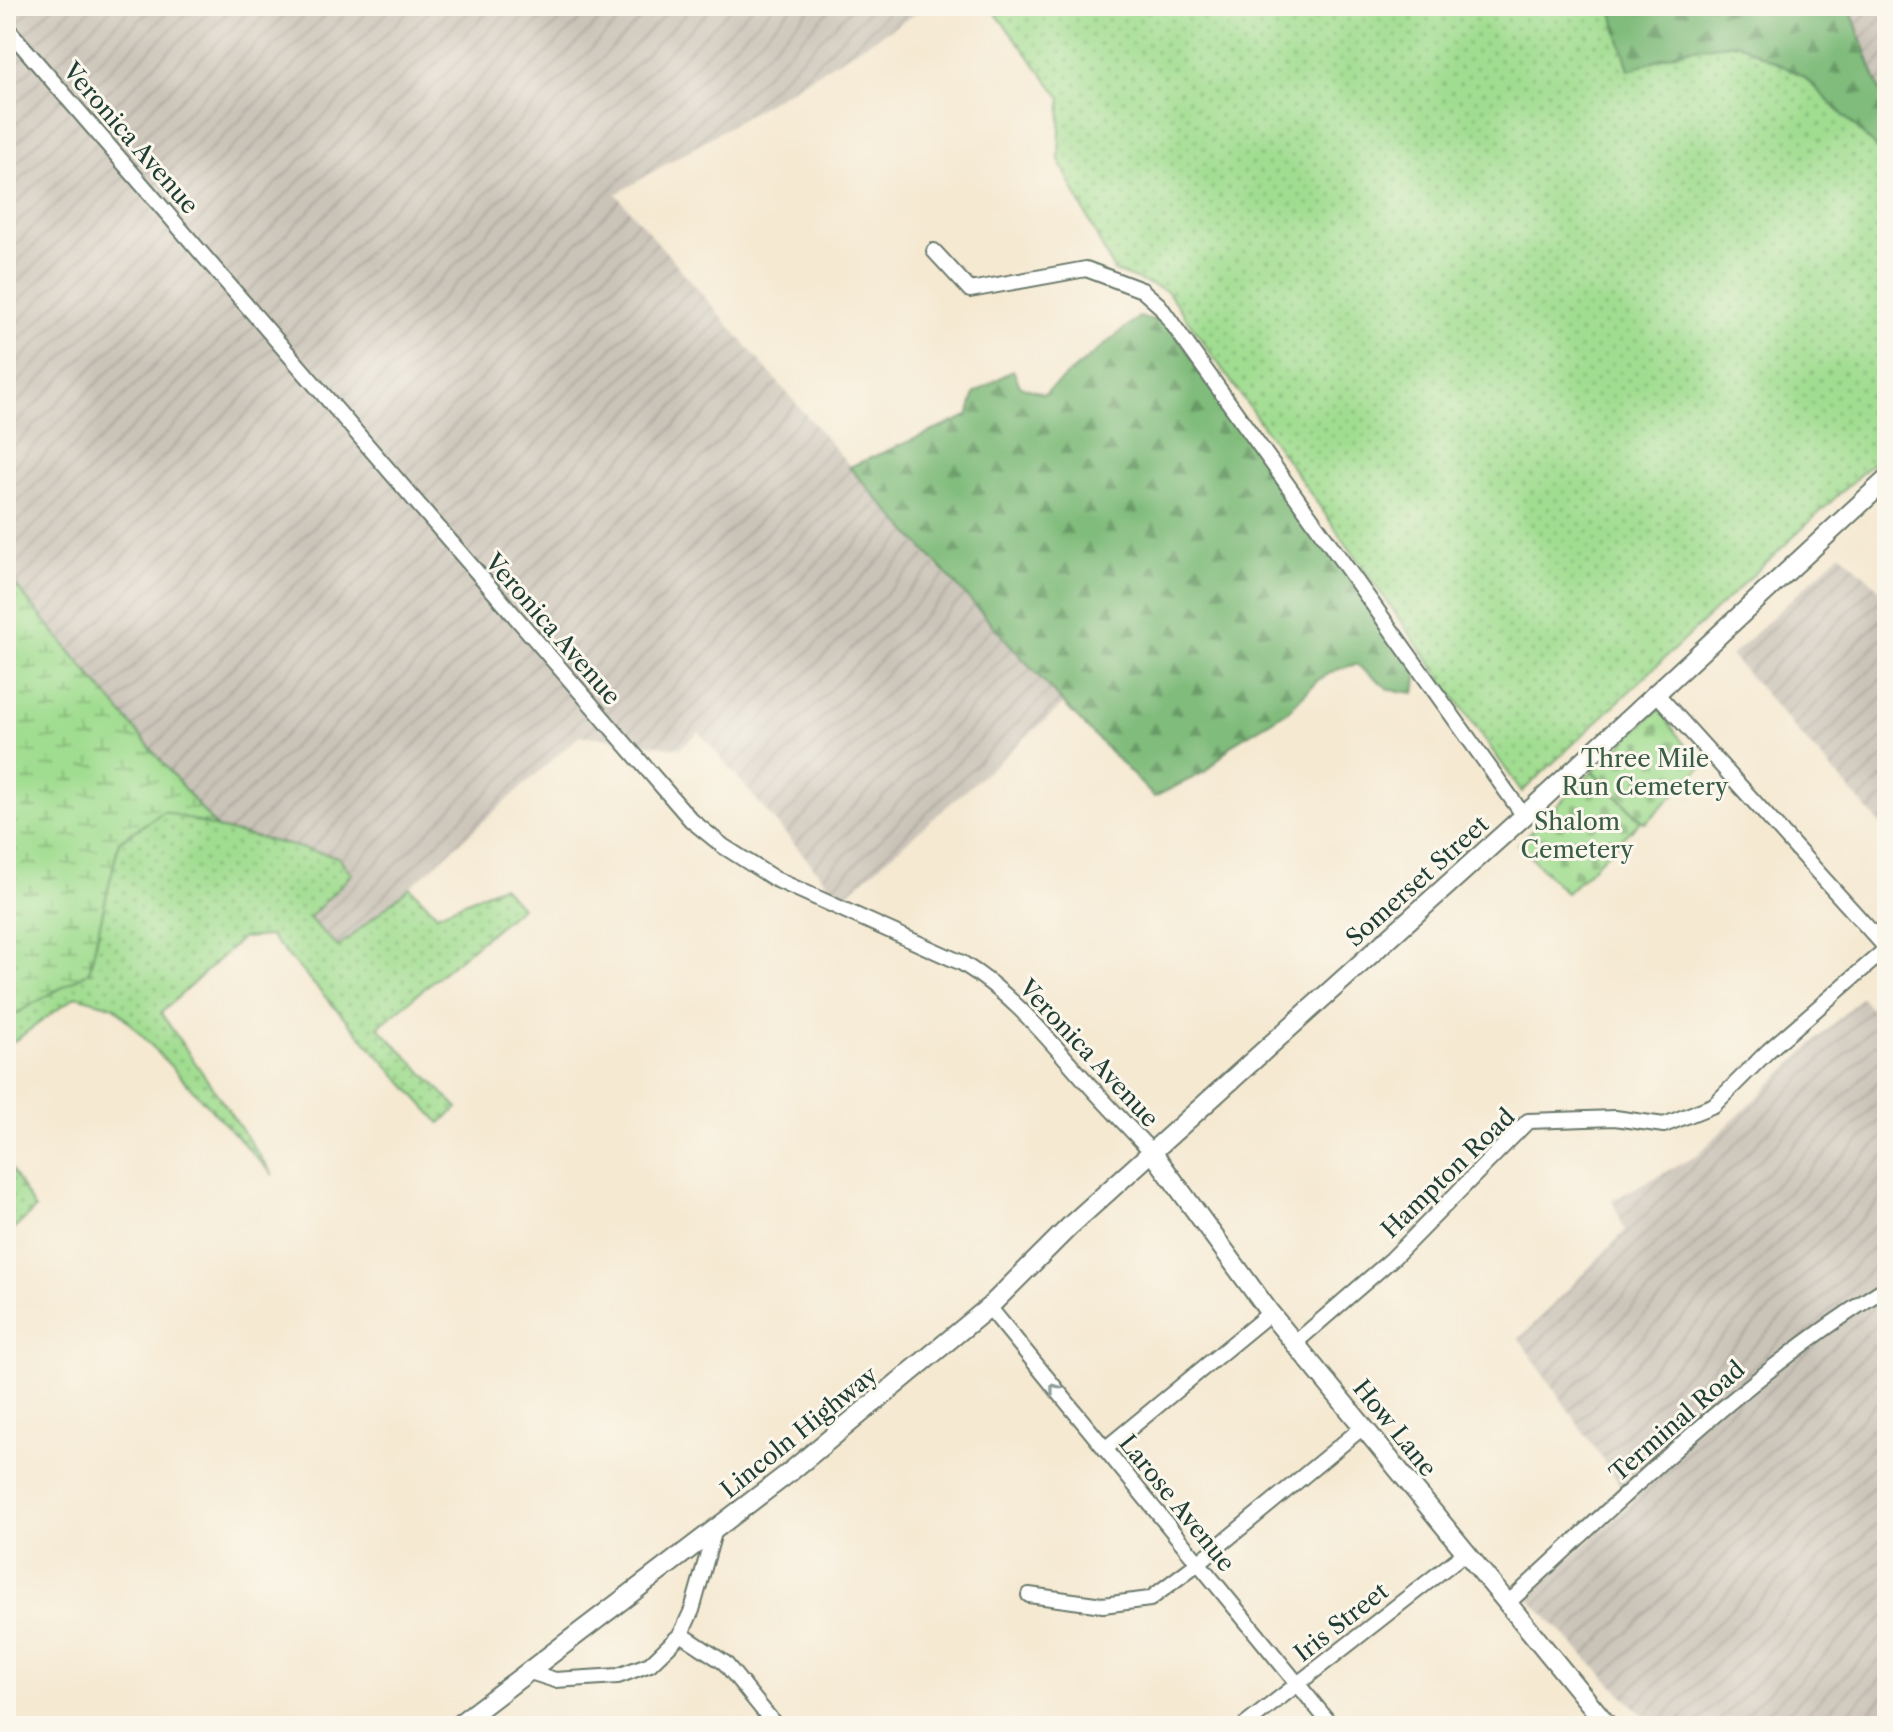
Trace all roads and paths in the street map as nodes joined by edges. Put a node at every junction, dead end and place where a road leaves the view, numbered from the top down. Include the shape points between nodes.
1 (6, 27) edge
2 (934, 251) dead end
3 (1887, 479) edge
4 (1656, 693) junction
5 (1524, 816) junction
6 (1887, 949) edge
7 (1153, 1153) junction
8 (1887, 1287) edge
9 (989, 1307) junction
10 (1270, 1313) junction
11 (1295, 1343) junction
12 (1363, 1427) junction
13 (1105, 1449) junction
14 (715, 1529) junction
15 (1466, 1552) junction
16 (1198, 1563) junction
17 (1029, 1595) dead end
18 (1508, 1603) junction
19 (681, 1634) junction
20 (527, 1671) junction
21 (1298, 1684) junction
22 (457, 1726) edge
23 (776, 1726) edge
24 (1244, 1726) edge
25 (1332, 1726) edge
26 (1608, 1726) edge

1 - 7 street, Veronica Avenue via 691,820 775,879 985,977 1039,1027
2 - 5 street via 970,290 1086,269 1142,290 1159,305
3 - 4 main road, Somerset Street
4 - 5 main road, Somerset Street
4 - 6 street, Hampton Road
5 - 7 main road, Somerset Street
6 - 11 street, Hampton Road via 1714,1105 1664,1125 1615,1118 1528,1121 1392,1259
7 - 9 main road, Lincoln Highway
7 - 10 main road, How Lane
8 - 18 street, Terminal Road via 1791,1352 1664,1459
13 -> 9 street, Larose Avenue
9 - 14 main road, Lincoln Highway
10 - 11 main road, How Lane
10 - 13 street
11 - 12 main road, How Lane
12 - 15 main road, How Lane
12 - 16 street
13 - 16 street, Larose Avenue
14 - 19 street
14 - 20 main road, Lincoln Highway
15 - 18 main road, How Lane
15 - 21 street, Iris Street
16 - 17 street via 1145,1601 1103,1605
16 - 21 street, Larose Avenue
18 - 26 main road, How Lane
19 - 20 street via 650,1664 618,1676 555,1680
19 - 23 street via 725,1663
20 - 22 main road, Lincoln Highway
21 - 24 street, Iris Street
21 - 25 street, Larose Avenue

